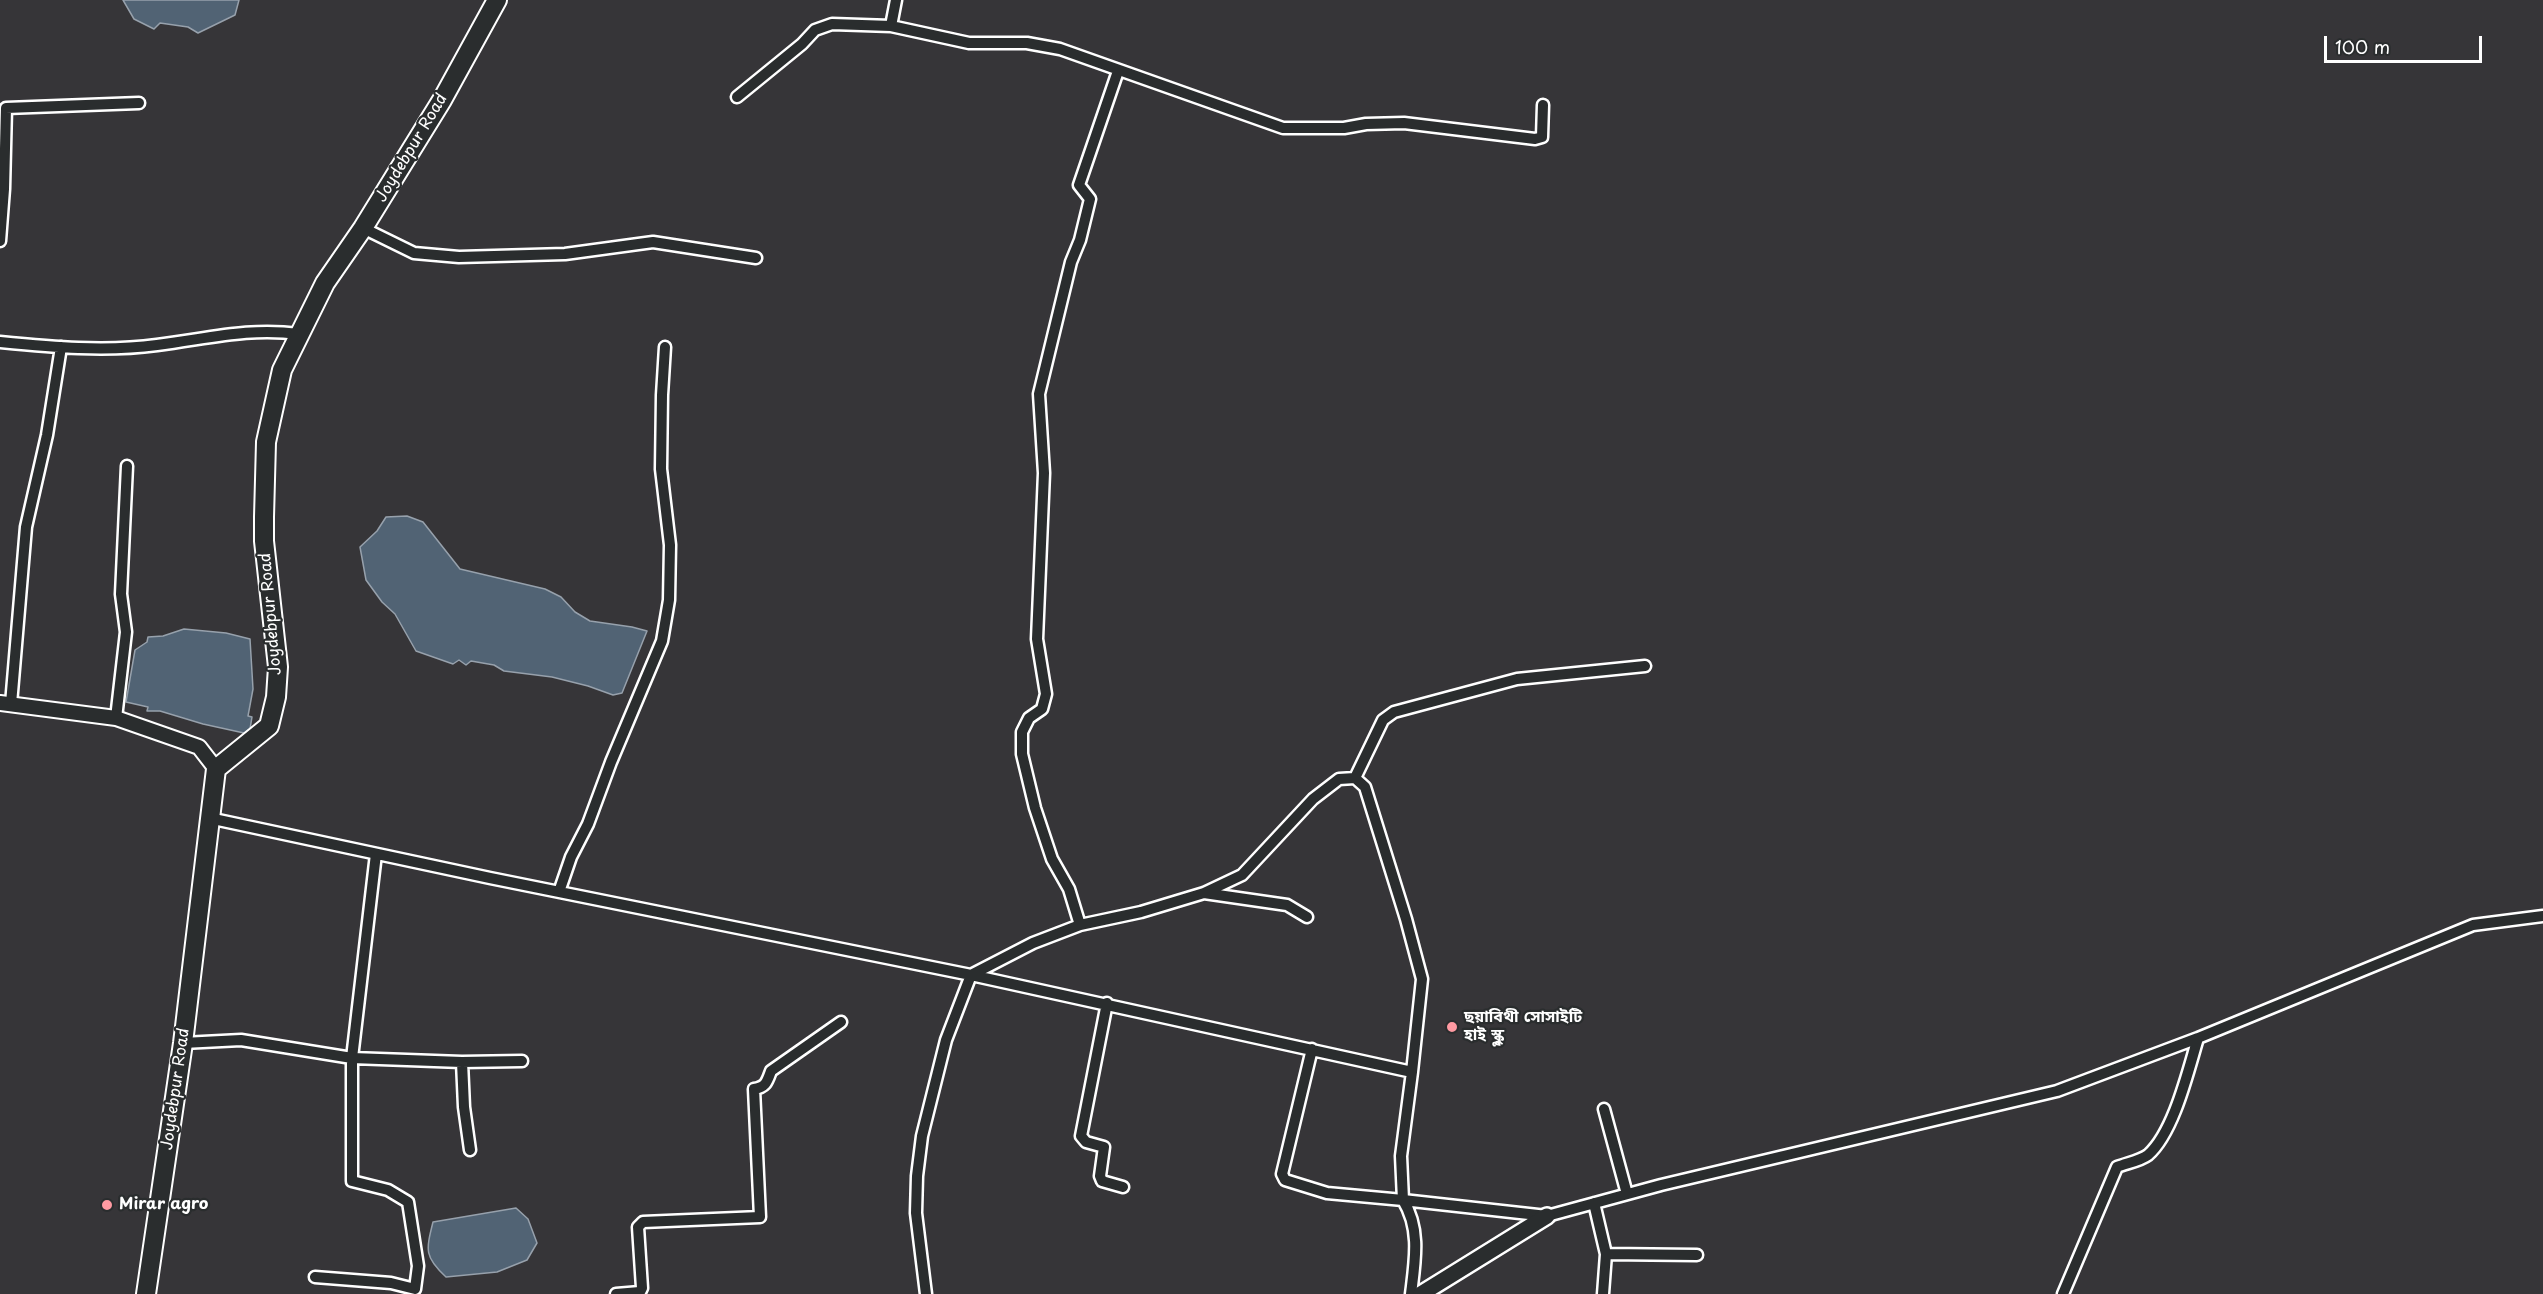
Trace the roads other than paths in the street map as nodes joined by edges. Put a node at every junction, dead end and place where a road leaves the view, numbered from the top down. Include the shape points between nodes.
1 (497, 0) edge
2 (896, 0) edge
3 (891, 26) junction
4 (1118, 71) junction
5 (737, 97) dead end
6 (139, 103) dead end
7 (1543, 105) dead end
8 (363, 228) junction
9 (0, 241) edge
10 (756, 258) dead end
11 (299, 334) junction
12 (0, 342) edge
13 (61, 347) junction
14 (665, 347) dead end
15 (127, 466) dead end
16 (1646, 666) dead end
17 (5, 704) edge
18 (116, 718) junction
19 (216, 769) junction
20 (1355, 778) junction
21 (209, 818) junction
22 (376, 854) junction
23 (559, 892) junction
24 (1204, 893) junction
25 (2543, 916) edge
26 (1307, 917) dead end
27 (1080, 925) junction
28 (971, 975) junction
29 (1107, 1004) junction
30 (841, 1022) dead end
31 (2198, 1038) junction
32 (183, 1043) junction
33 (1312, 1049) junction
34 (352, 1058) junction
35 (522, 1061) dead end
36 (462, 1062) junction
37 (1412, 1072) junction
38 (1604, 1108) dead end
39 (470, 1150) dead end
40 (1123, 1187) dead end
41 (1627, 1194) junction
42 (1403, 1200) junction
43 (1594, 1203) junction
44 (1547, 1216) junction
45 (1606, 1254) junction
46 (1697, 1255) dead end
47 (315, 1277) dead end
48 (413, 1292) edge
49 (146, 1294) edge
50 (616, 1294) edge
51 (926, 1294) edge
52 (1411, 1294) edge
53 (1421, 1294) edge
54 (1603, 1294) edge
55 (2063, 1294) edge

1 - 8 main road, Joydebpur Road via 442,100
2 - 3 street
3 - 4 street via 969,43 1028,43 1060,49
3 - 5 street via 832,24 815,30
4 - 7 street via 1283,128 1404,123 1535,139 1542,137
4 - 27 street via 1079,186 1090,199 1089,210 1071,262 1039,394 1044,472 1037,639 1046,694 1042,709 1029,718 1022,732 1022,754 1035,808
6 - 9 street via 6,108
8 - 10 street via 414,253 459,257 565,254 653,242
8 - 11 main road, Joydebpur Road via 325,283
11 - 13 street via 238,332 128,348
11 - 19 main road, Joydebpur Road via 282,370 266,442 264,541 278,667 276,697 269,726
12 - 13 street
13 - 17 street via 47,435 26,527
14 - 23 street via 661,470 670,545 669,600 662,641
15 - 18 street via 121,594 126,632
16 - 20 street via 1516,679 1394,712 1383,720
17 - 18 street
18 - 19 street via 199,747
19 - 21 main road, Joydebpur Road
20 - 24 street via 1339,779 1313,799 1242,875
20 - 37 street via 1365,787 1422,979
21 - 22 street
21 - 32 main road, Joydebpur Road
22 - 23 street
22 - 34 street
23 - 28 street
24 - 26 street via 1287,905
24 - 27 street
25 - 31 street via 2473,925
27 - 28 street via 1033,943
28 - 29 street
28 - 51 street via 946,1040 916,1176 916,1213
29 - 33 street
29 - 40 street via 1081,1136 1086,1142 1104,1147 1102,1181
30 - 50 street via 771,1071 770,1080 754,1089 760,1217 643,1222 638,1227 642,1288 640,1292
31 - 41 street via 2057,1091
31 - 55 street via 2175,1111 2150,1153 2117,1167
32 - 34 street via 241,1040
32 - 49 main road, Joydebpur Road
33 - 37 street
33 - 42 street via 1282,1174 1285,1180 1328,1193
34 - 36 street
34 - 48 street via 352,1181 388,1190 408,1202 418,1266
35 - 36 street
36 - 39 street
37 - 42 street via 1401,1156
38 - 41 street
41 - 43 street
42 - 44 street
42 - 52 street via 1415,1228
43 - 44 street
43 - 45 street
44 - 53 main road
45 - 46 street
45 - 54 street
47 - 48 street via 391,1283

